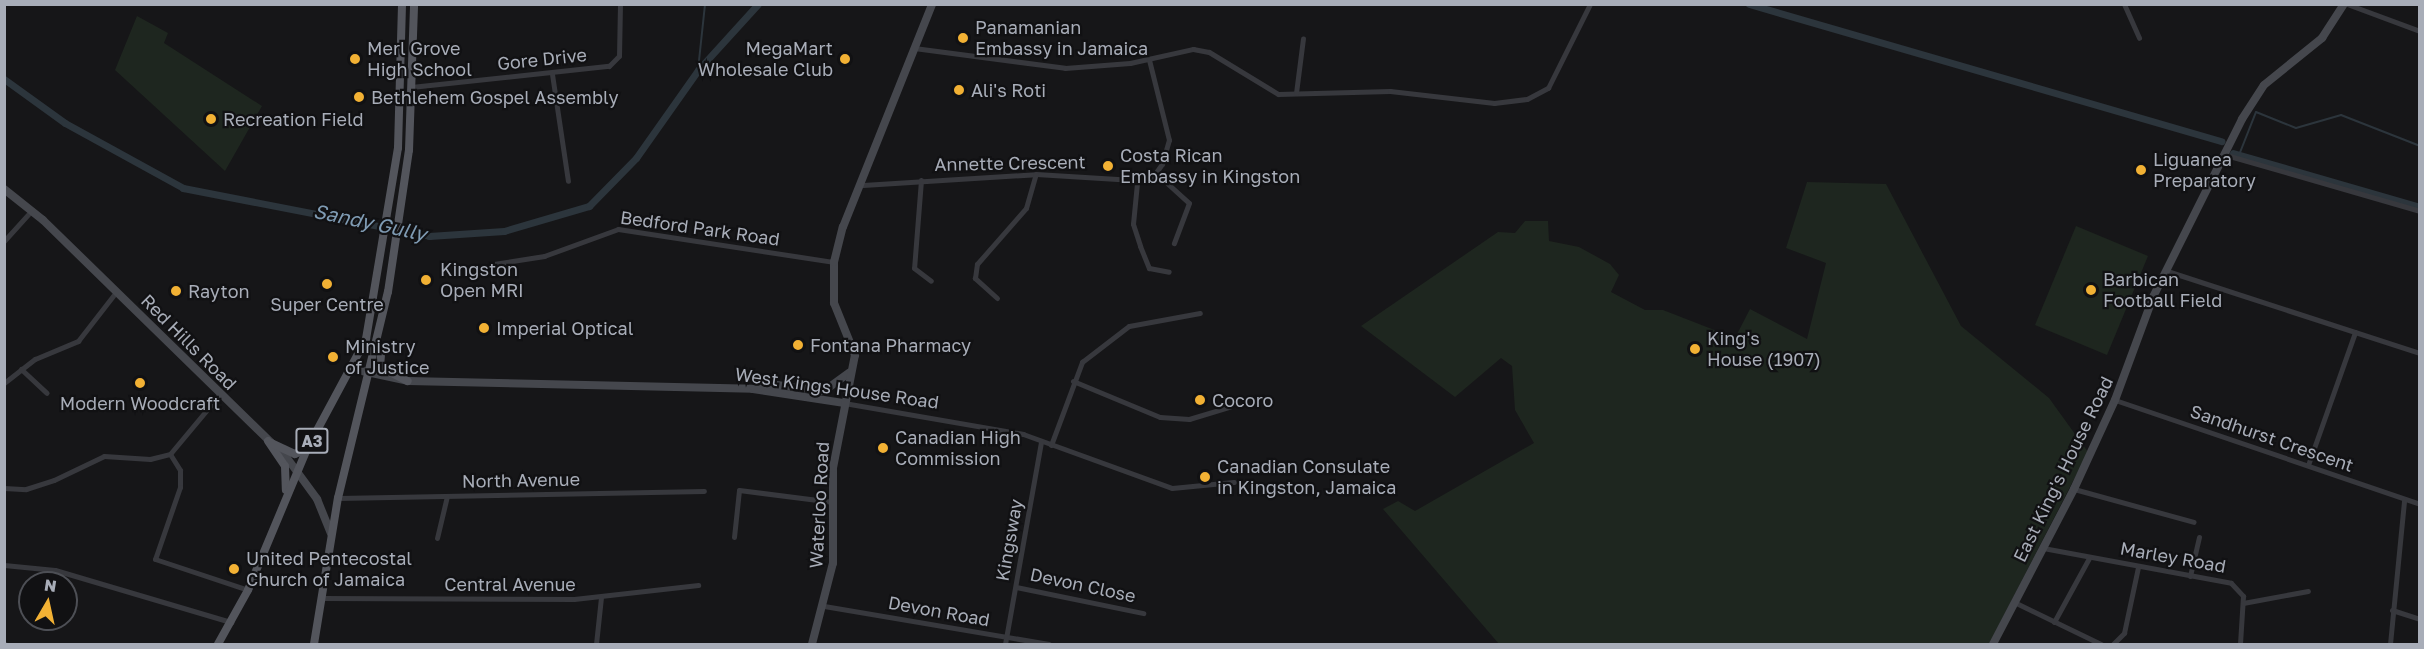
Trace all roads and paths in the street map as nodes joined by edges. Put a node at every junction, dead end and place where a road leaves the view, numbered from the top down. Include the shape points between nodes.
1 (402, 4) edge
2 (414, 4) edge
3 (620, 4) edge
4 (932, 4) edge
5 (1590, 4) edge
6 (2124, 4) edge
7 (2346, 4) edge
8 (2420, 31) edge
9 (1303, 38) dead end
10 (2139, 38) dead end
11 (914, 48) junction
12 (1149, 60) junction
13 (552, 74) junction
14 (411, 87) junction
15 (1296, 93) junction
16 (2226, 154) junction
17 (1036, 174) junction
18 (1157, 174) junction
19 (921, 180) junction
20 (568, 181) dead end
21 (1137, 183) junction
22 (863, 185) junction
23 (4, 189) edge
24 (32, 210) junction
25 (2420, 211) edge
26 (4, 242) edge
27 (1174, 243) dead end
28 (834, 262) junction
29 (494, 264) dead end
30 (2167, 271) junction
31 (1169, 272) dead end
32 (932, 281) dead end
33 (116, 292) junction
34 (997, 298) dead end
35 (386, 302) junction
36 (1200, 313) dead end
37 (2355, 332) junction
38 (2420, 353) edge
39 (21, 369) junction
40 (353, 369) junction
41 (851, 371) junction
42 (372, 374) junction
43 (408, 381) junction
44 (1073, 381) junction
45 (4, 383) edge
46 (753, 389) junction
47 (47, 393) dead end
48 (220, 394) junction
49 (2115, 400) junction
50 (843, 403) junction
51 (1230, 406) dead end
52 (268, 441) junction
53 (1041, 441) junction
54 (1051, 445) junction
55 (307, 449) junction
56 (170, 454) junction
57 (2308, 465) junction
58 (296, 473) junction
59 (1234, 482) dead end
60 (4, 488) edge
61 (2074, 489) junction
62 (704, 491) dead end
63 (447, 496) junction
64 (338, 498) junction
65 (2404, 500) junction
66 (833, 502) junction
67 (2420, 504) edge
68 (281, 517) junction
69 (2194, 522) dead end
70 (331, 533) junction
71 (734, 537) dead end
72 (2199, 537) dead end
73 (437, 538) dead end
74 (2043, 548) junction
75 (2089, 558) junction
76 (4, 565) edge
77 (2138, 567) junction
78 (2190, 576) junction
79 (698, 585) dead end
80 (1016, 586) junction
81 (248, 590) junction
82 (2308, 591) dead end
83 (601, 597) junction
84 (322, 598) junction
85 (2014, 602) junction
86 (2243, 603) junction
87 (824, 606) junction
88 (2392, 610) junction
89 (1143, 613) dead end
90 (2420, 619) edge
91 (231, 622) junction
92 (2054, 622) junction
93 (1006, 641) edge
94 (218, 645) edge
95 (314, 645) edge
96 (596, 645) edge
97 (812, 645) edge
98 (1049, 645) edge
99 (1993, 645) edge
100 (2101, 645) edge
101 (2113, 645) edge
102 (2240, 645) edge
103 (2390, 645) edge

1 - 40 main road, A3 via 400,124 371,318
2 - 14 main road, A3
3 - 13 street, Gore Drive via 615,63
4 - 11 main road, Waterloo Road
5 - 15 street via 1555,78 1527,99 1461,103 1390,91
6 - 10 street
7 - 8 street
7 - 16 main road, East King's House Road via 2322,38 2264,85
9 - 15 street
11 - 12 street via 1056,68
11 - 22 main road, Waterloo Road
12 - 15 street via 1193,49 1209,52 1271,92
12 - 18 street via 1169,140
13 - 14 street, Gore Drive
13 - 20 street
14 - 35 main road, A3
16 - 25 street
16 - 30 main road, East King's House Road
17 - 19 street, Annette Crescent
17 - 21 street, Annette Crescent
17 - 34 street via 1030,203 977,264 975,278
18 - 21 street, Annette Crescent
18 - 27 street via 1189,203
19 - 22 street, Annette Crescent
19 - 32 street via 914,268
21 - 31 street via 1132,224 1149,268
22 - 28 main road, Waterloo Road
23 - 24 main road, Red Hills Road
24 - 26 street
24 - 33 main road, Red Hills Road
28 - 29 street, Bedford Park Road via 618,229 544,256
28 - 41 main road, Waterloo Road via 834,303 854,346
30 - 37 street
30 - 49 main road, East King's House Road
33 - 39 street via 78,341
33 - 48 main road, Red Hills Road
35 - 42 main road, A3
35 - 43 main road via 380,367
36 - 44 street via 1129,326 1082,362
37 - 38 street
37 - 57 street
39 - 45 street
39 - 47 street
40 - 42 main road, West Kings House Road
40 - 55 main road, A3
41 - 46 main road via 824,391 769,384
41 - 50 main road, Waterloo Road
42 - 43 main road, West Kings House Road
42 - 64 main road, A3
43 - 46 main road, West Kings House Road
44 - 51 street via 1160,417 1189,419
44 - 54 street
46 - 50 main road, West Kings House Road
48 - 52 main road, Red Hills Road
48 - 56 street
49 - 57 street, Sandhurst Crescent
49 - 61 main road, East King's House Road
50 - 53 street, West Kings House Road via 941,417
50 - 66 main road, Waterloo Road
52 - 55 main road via 295,454
52 - 58 main road, Red Hills Road
52 - 68 main road via 287,479
53 - 54 street, West Kings House Road
53 - 80 street, Kingsway
54 - 59 street, West Kings House Road via 1172,488
55 - 58 main road, A3
56 - 60 street via 150,459 104,456 26,489
56 - 81 street via 180,470 180,487 155,559
57 - 65 street, Sandhurst Crescent
58 - 68 main road, A3
58 - 70 main road, Red Hills Road via 317,499
61 - 69 street
61 - 74 main road, East King's House Road
62 - 63 street, North Avenue
63 - 64 street, North Avenue
63 - 73 street
64 - 70 main road, A3
65 - 67 street, Sandhurst Crescent
65 - 88 street
66 - 71 street via 739,490
66 - 87 main road, Waterloo Road via 833,563
68 - 81 main road, A3
70 - 84 main road, A3
72 - 78 street
74 - 75 street, Marley Road
74 - 85 main road, East King's House Road
75 - 77 street, Marley Road
75 - 92 street
76 - 91 street via 55,570
77 - 78 street, Marley Road
77 - 101 street via 2124,633
78 - 86 street, Marley Road via 2231,582
79 - 83 street, Central Avenue
80 - 89 street, Devon Close
80 - 93 street, Kingsway
81 - 91 main road, A3
82 - 86 street
83 - 84 street, Central Avenue
83 - 96 street
84 - 95 main road, A3
85 - 92 street
85 - 99 main road, East King's House Road
86 - 102 street
87 - 93 street, Devon Road
87 - 97 main road, Waterloo Road
88 - 90 street
88 - 103 street
91 - 94 main road, A3
92 - 100 street
93 - 98 street, Devon Road

